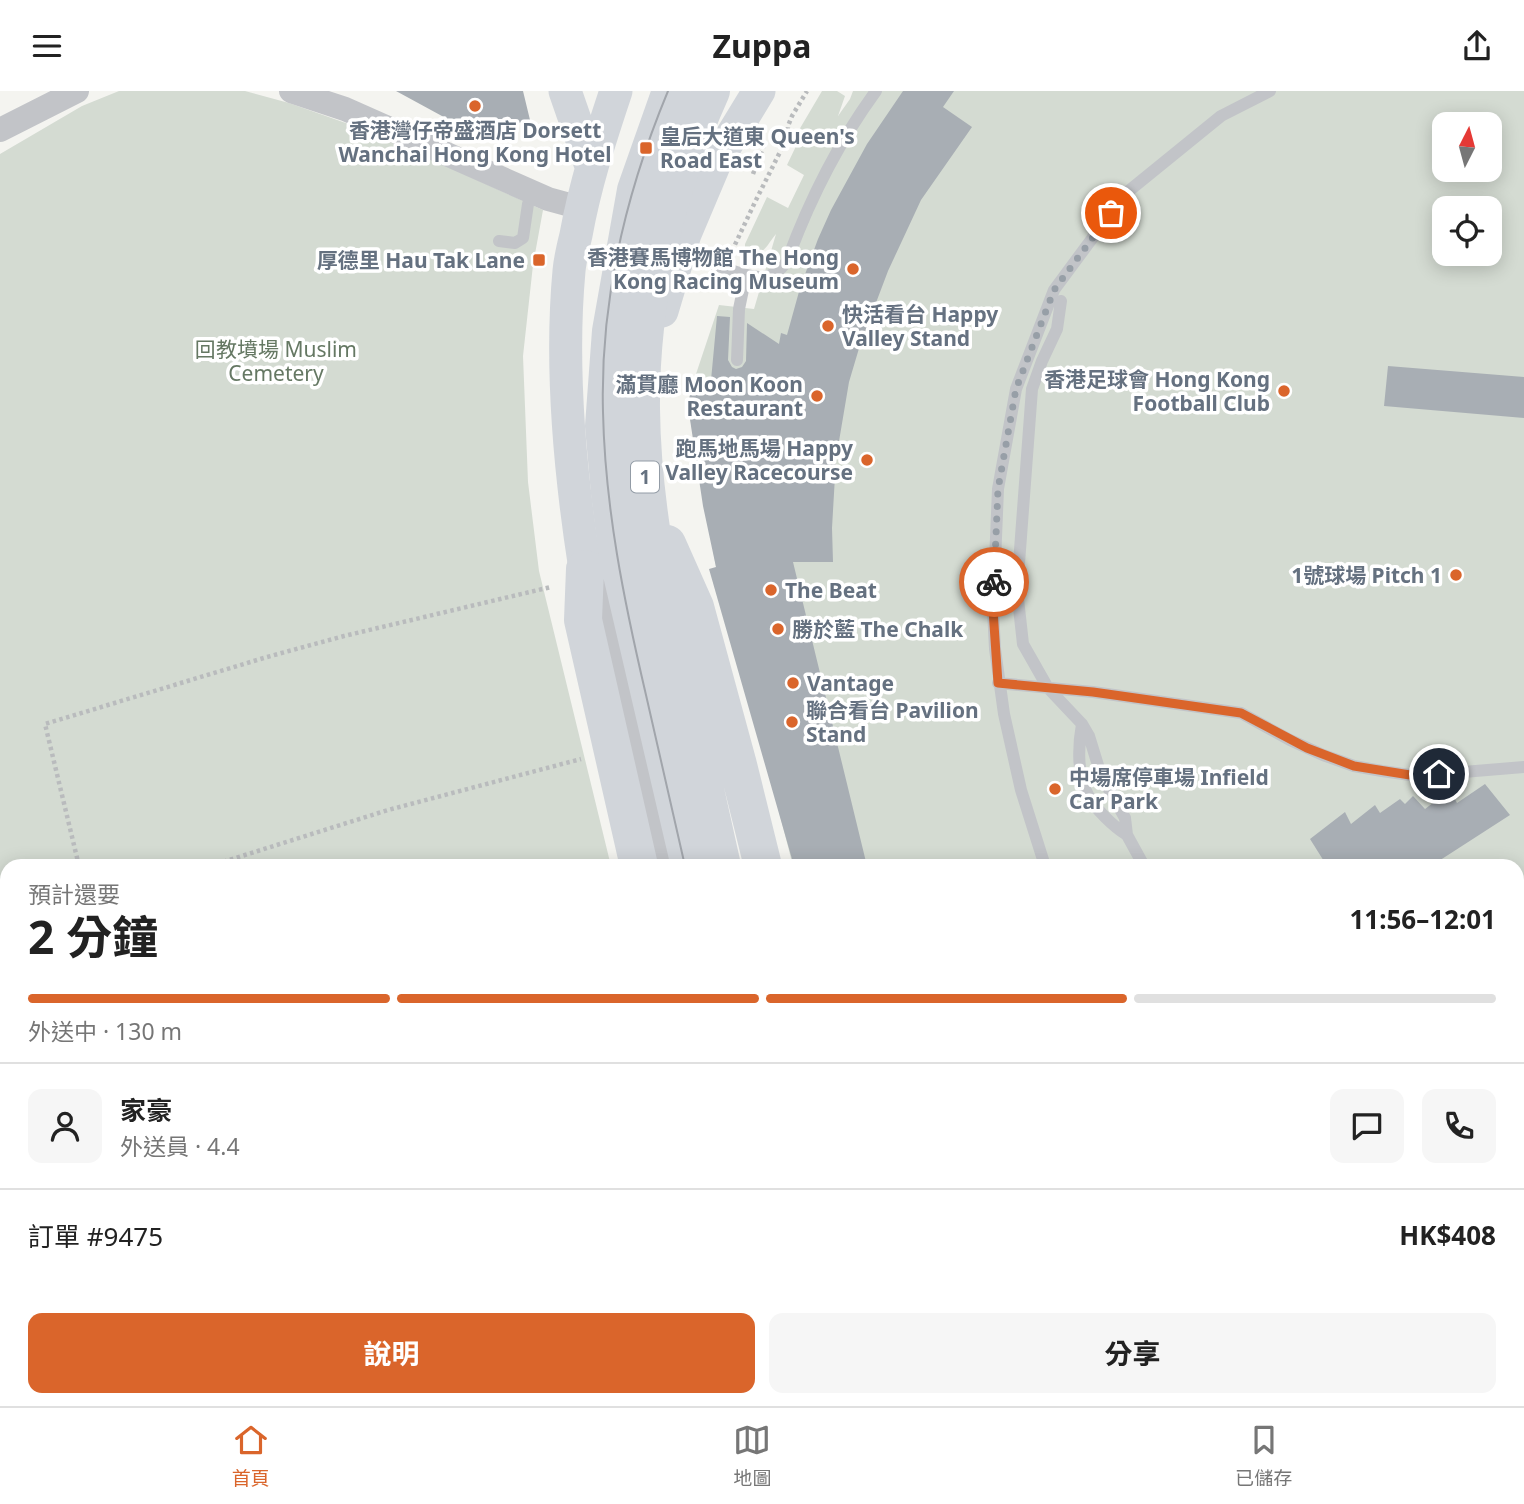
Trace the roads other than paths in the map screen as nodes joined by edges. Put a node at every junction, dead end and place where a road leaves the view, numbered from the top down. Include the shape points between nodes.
1 (77, 91) edge
2 (291, 91) edge
3 (565, 91) edge
4 (616, 91) edge
5 (671, 91) edge
6 (711, 91) edge
7 (759, 91) edge
8 (876, 91) edge
9 (1270, 91) edge
10 (0, 130) edge
11 (591, 166) junction
12 (533, 192) junction
13 (581, 208) junction
14 (685, 233) junction
15 (499, 241) dead end
16 (746, 275) junction
17 (1061, 301) dead end
18 (737, 360) dead end
19 (663, 535) junction
20 (585, 569) junction
21 (998, 683) junction
22 (1048, 688) junction
23 (1082, 724) junction
24 (1524, 767) edge
25 (1127, 835) junction
26 (637, 859) edge
27 (664, 859) edge
28 (688, 859) edge
29 (723, 859) edge
30 (723, 859) edge
31 (761, 859) edge
32 (1043, 859) edge
33 (1140, 859) edge

1 - 10 street
2 - 12 street via 345,109
3 - 11 main road
4 - 11 main road
5 - 28 highway, 1 via 636,190 611,331 604,426 618,557
6 - 29 highway, 1 via 683,158 656,258 641,409 656,564
7 - 14 main road via 715,163
8 - 16 lane via 827,170 787,261 766,277
9 - 21 lane via 1221,115 1125,194 1054,290 1016,389 998,489 993,610
11 - 13 main road
12 - 13 street
12 - 15 lane via 523,238 515,243
13 - 20 main road via 569,270 566,353 573,475
14 - 16 lane via 701,258
14 - 19 main road via 662,306 654,367
16 - 18 lane
17 - 22 lane via 1057,329 1032,389 1017,590 1023,644
19 - 30 street via 670,611
19 - 31 highway via 695,607
20 - 26 highway via 583,620
20 - 27 street via 607,615
21 - 22 lane
21 - 32 lane via 1021,790
22 - 23 lane
22 - 24 lane via 1241,713 1323,755 1382,771 1410,775
23 - 25 lane via 1101,775 1125,818
23 - 25 lane via 1079,755 1087,795
25 - 33 lane

